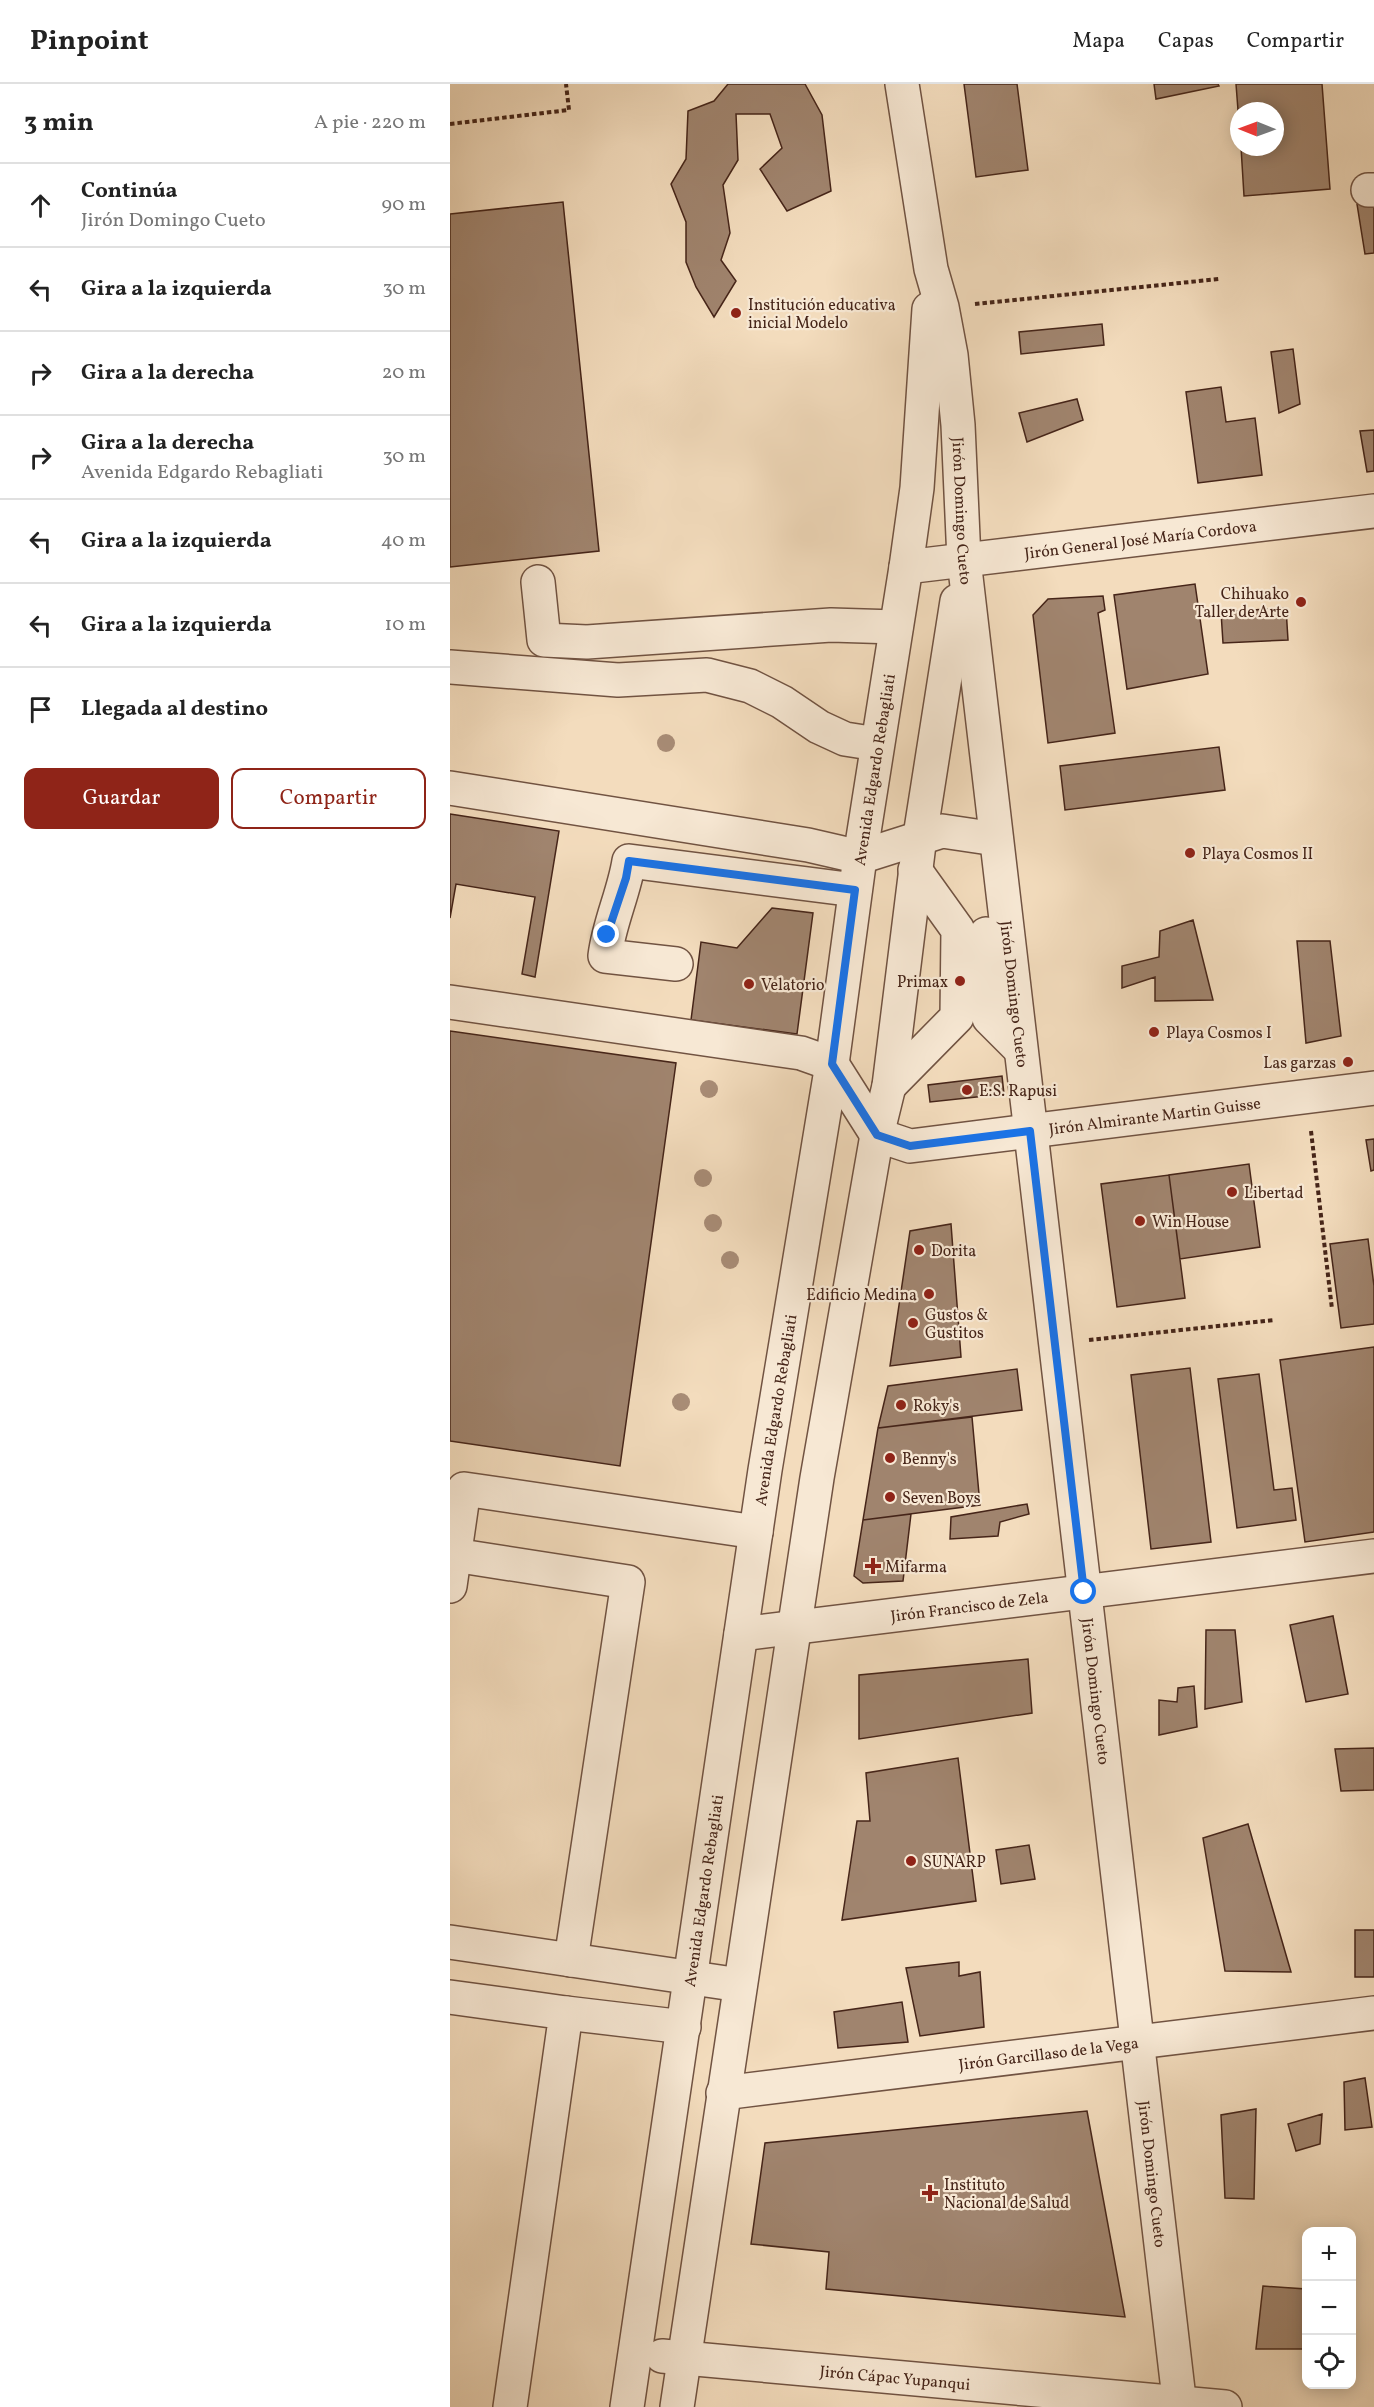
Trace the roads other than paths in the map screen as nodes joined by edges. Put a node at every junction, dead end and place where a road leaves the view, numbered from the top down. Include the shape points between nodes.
1 (902, 84) edge
2 (931, 268) junction
3 (1374, 511) edge
4 (963, 560) junction
5 (906, 567) junction
6 (537, 582) dead end
7 (896, 627) junction
8 (450, 667) edge
9 (877, 744) junction
10 (450, 788) edge
11 (920, 836) junction
12 (996, 839) junction
13 (860, 857) junction
14 (915, 870) junction
15 (855, 890) junction
16 (983, 928) junction
17 (676, 964) dead end
18 (450, 1002) edge
19 (957, 1017) junction
20 (989, 1018) junction
21 (1020, 1049) junction
22 (832, 1064) junction
23 (889, 1086) junction
24 (1374, 1088) edge
25 (1030, 1131) junction
26 (877, 1135) junction
27 (457, 1480) edge
28 (756, 1532) junction
29 (1374, 1556) edge
30 (452, 1571) edge
31 (1084, 1592) junction
32 (795, 1628) junction
33 (741, 1634) junction
34 (450, 1942) edge
35 (571, 1960) junction
36 (690, 1978) junction
37 (740, 1985) junction
38 (450, 1996) edge
39 (566, 2013) junction
40 (1374, 2013) edge
41 (684, 2027) junction
42 (1136, 2042) junction
43 (723, 2093) junction
44 (636, 2354) junction
45 (683, 2358) junction
46 (1181, 2405) edge
47 (510, 2407) edge
48 (627, 2407) edge
49 (677, 2407) edge
50 (1225, 2407) edge

1 - 2 street, Jirón Domingo Cueto
2 - 4 street, Jirón Domingo Cueto via 951,355
2 - 5 street, Avenida Edgardo Rebagliati via 924,401
3 - 4 street, Jirón General José María Cordova
4 - 5 street, Jirón General José María Cordova
4 - 11 street
4 - 12 street, Jirón Domingo Cueto
5 - 7 street, Avenida Edgardo Rebagliati
6 - 7 street via 543,640 587,642 831,625
7 - 9 street, Avenida Edgardo Rebagliati
8 - 9 street via 618,680 707,675 750,686 819,728 845,739
9 - 13 street, Avenida Edgardo Rebagliati
10 - 13 street via 808,845
11 - 12 street via 942,831
11 - 13 street
11 - 14 street
12 - 16 street, Jirón Domingo Cueto
13 - 15 street, Avenida Edgardo Rebagliati
14 - 16 street
14 - 23 street
15 - 17 street via 629,861 607,935 605,956
15 - 22 street, Avenida Edgardo Rebagliati
16 - 19 street
16 - 20 street
16 - 21 street, Jirón Domingo Cueto
18 - 22 street via 801,1053
19 - 20 street
19 - 23 street
20 - 21 street
21 - 25 street, Jirón Domingo Cueto
22 - 26 street
22 - 28 street, Avenida Edgardo Rebagliati
23 - 26 street
24 - 25 street, Jirón Almirante Martin Guisse
25 - 26 street, Jirón Almirante Martin Guisse via 910,1146
25 - 31 street, Jirón Domingo Cueto
26 - 32 street
27 - 28 street
27 - 30 street
28 - 33 street, Avenida Edgardo Rebagliati
29 - 31 street, Jirón Francisco de Zela
30 - 35 street via 628,1582
31 - 32 street, Jirón Francisco de Zela
31 - 42 street, Jirón Domingo Cueto
32 - 33 street, Jirón Francisco de Zela
32 - 37 street
33 - 36 street, Avenida Edgardo Rebagliati
34 - 35 street
35 - 36 street
36 - 37 street
36 - 41 street, Avenida Edgardo Rebagliati
37 - 43 street
38 - 39 street
39 - 41 street
39 - 47 street
40 - 42 street, Jirón Garcillaso de la Vega
41 - 44 street, Avenida Edgardo Rebagliati
42 - 43 street, Jirón Garcillaso de la Vega
42 - 46 street, Jirón Domingo Cueto
43 - 45 street
44 - 45 street, Jirón Cápac Yupanqui
44 - 48 street, Avenida Edgardo Rebagliati
45 - 46 street, Jirón Cápac Yupanqui
45 - 49 street
46 - 50 street, Jirón Cápac Yupanqui

